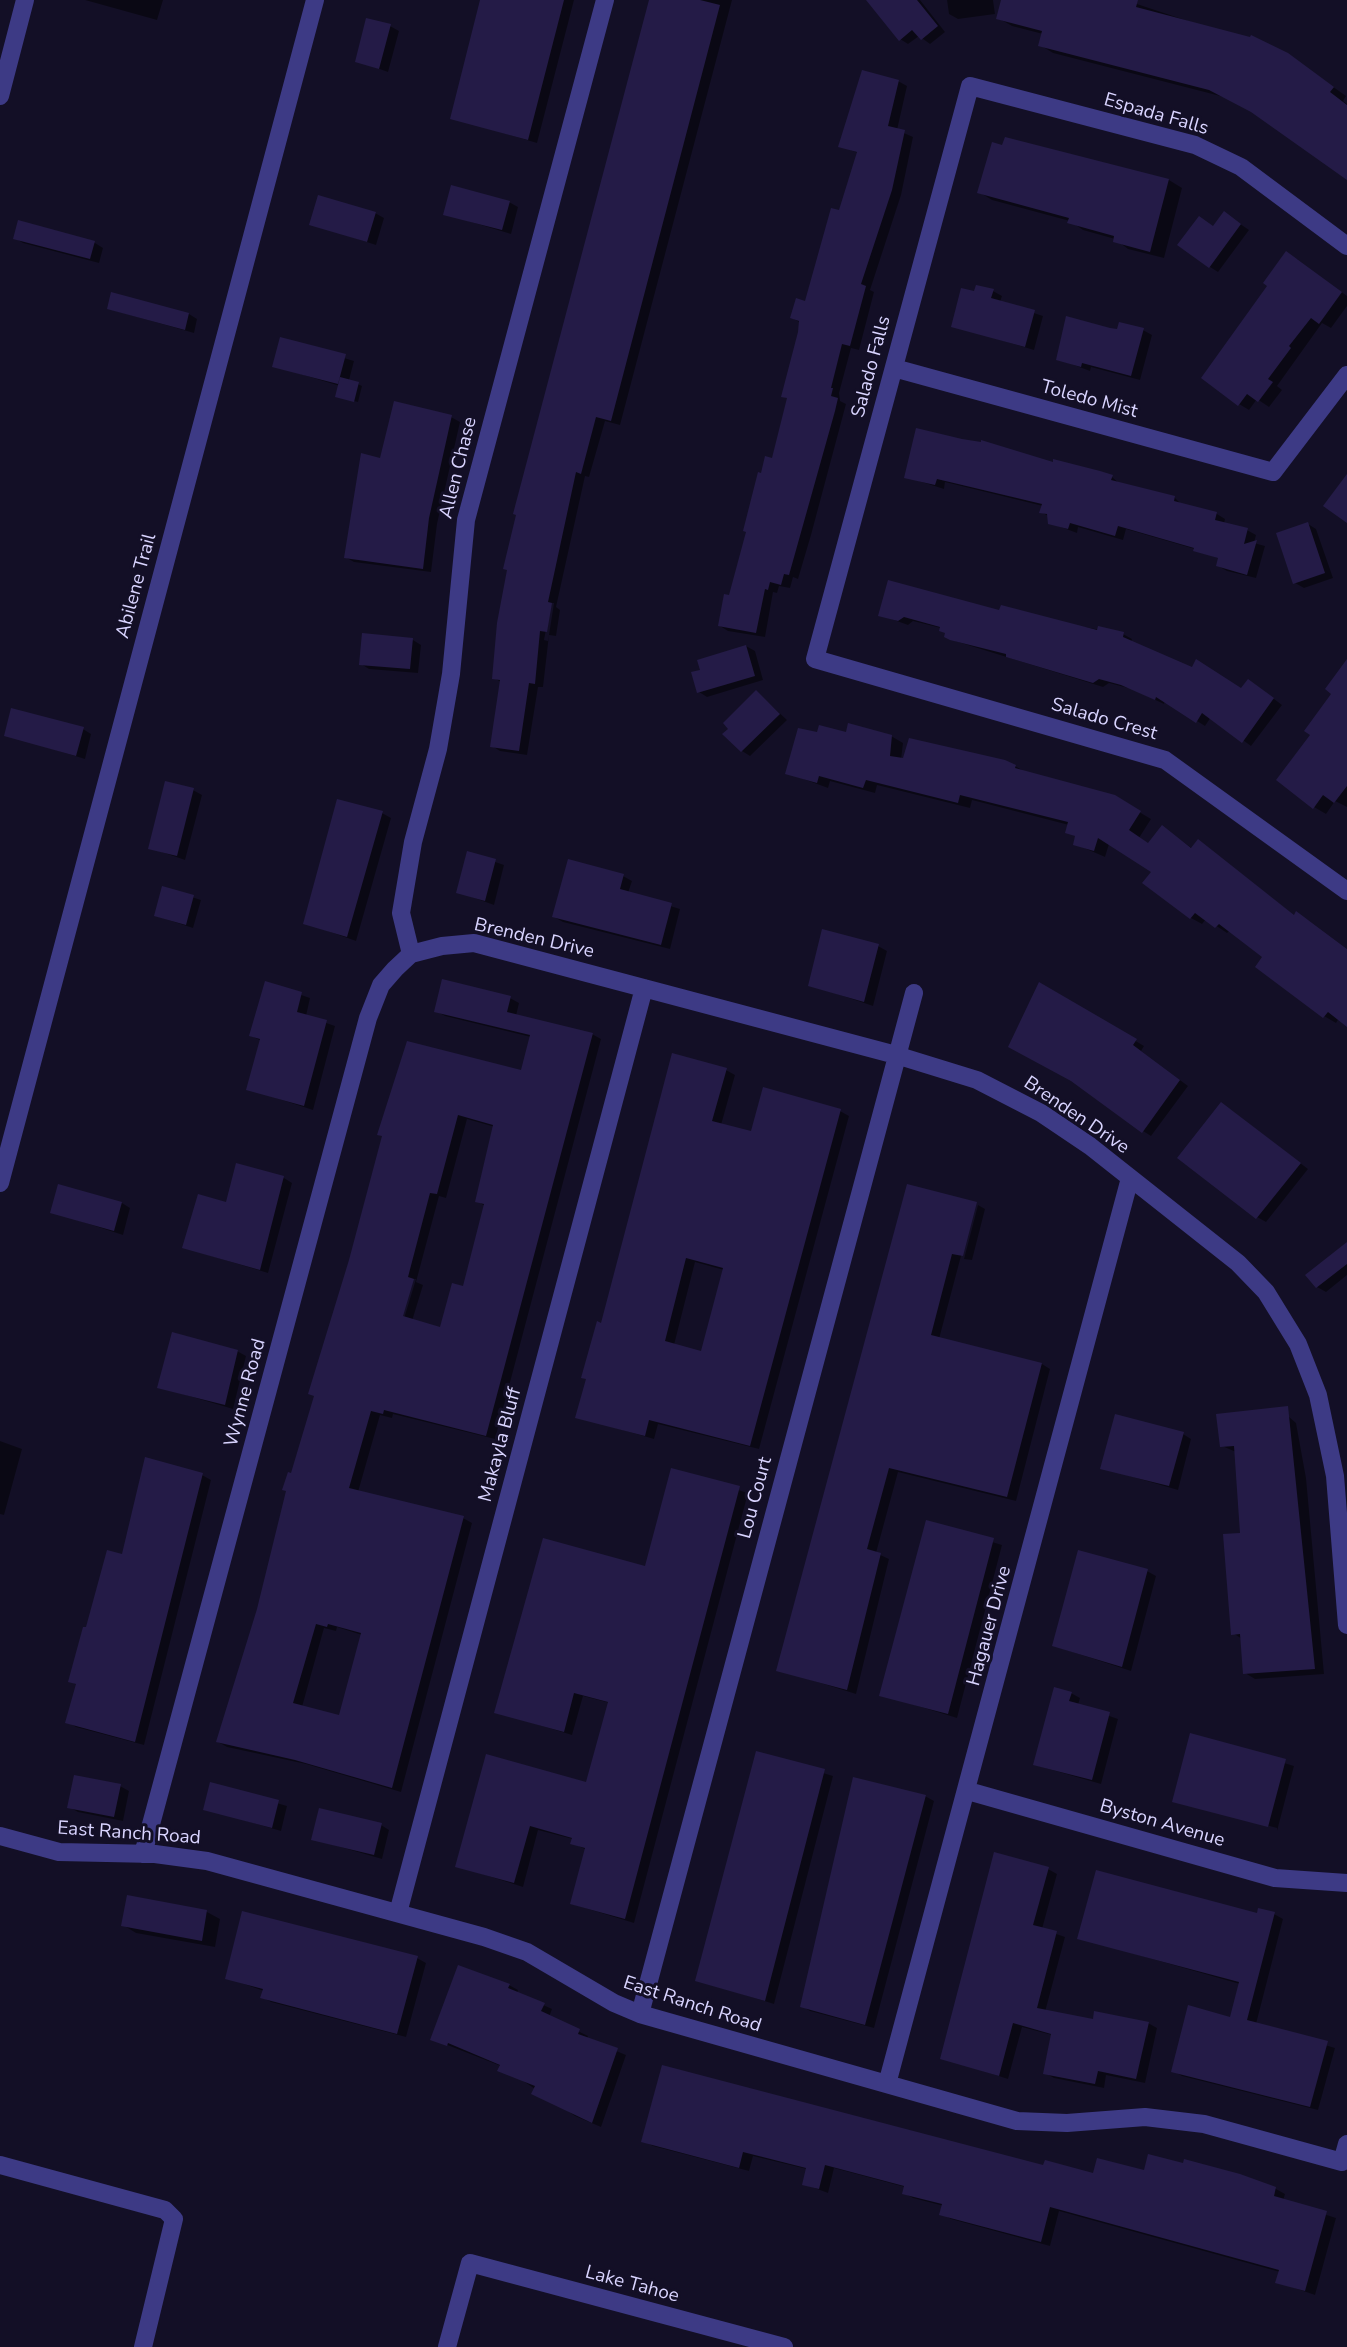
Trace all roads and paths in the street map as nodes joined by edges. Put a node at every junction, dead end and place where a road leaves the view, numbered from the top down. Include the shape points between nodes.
1 (25, 0) edge
2 (315, 0) edge
3 (605, 0) edge
4 (970, 86) joint
5 (0, 96) edge
6 (1347, 246) edge
7 (894, 369) junction
8 (1347, 375) edge
9 (815, 659) joint
10 (1344, 883) edge
11 (411, 954) junction
12 (644, 988) junction
13 (914, 993) dead end
14 (896, 1055) junction
15 (1130, 1178) junction
16 (0, 1183) edge
17 (1347, 1625) edge
18 (968, 1791) junction
19 (0, 1836) edge
20 (143, 1854) junction
21 (1347, 1883) edge
22 (398, 1913) junction
23 (640, 2014) junction
24 (887, 2084) junction
25 (1347, 2144) edge
26 (0, 2165) edge
27 (143, 2347) edge
28 (447, 2347) edge
29 (784, 2347) edge

1 - 5 street
2 - 16 street, Abilene Trail
3 - 11 street, Allen Chase via 466,520 445,712 401,912
4 - 6 street, Espada Falls via 1195,145 1241,167
4 - 7 street, Salado Falls
7 - 8 street, Toledo Mist via 1273,472
7 - 9 street, Salado Falls
9 - 10 street, Salado Crest via 1165,760
11 - 12 street, Brenden Drive via 474,943
11 - 20 street, Wynne Road via 381,985 368,1018
12 - 14 street, Brenden Drive
12 - 22 street, Makayla Bluff
13 - 14 street, Lou Court
14 - 15 street, Brenden Drive via 977,1080 1041,1113
14 - 23 street, Lou Court
15 - 17 street, Brenden Drive via 1237,1263 1266,1292 1298,1344 1318,1395 1335,1476
15 - 18 street, Hagauer Drive
18 - 21 street, Byston Avenue via 1275,1878
18 - 24 street, Hagauer Drive
19 - 20 street, East Ranch Road via 59,1852
20 - 22 street, East Ranch Road via 207,1861
22 - 23 street, East Ranch Road via 527,1952
23 - 24 street, East Ranch Road
24 - 25 street, East Ranch Road via 1017,2121 1066,2123 1145,2117 1192,2123 1342,2162
26 - 27 street via 165,2210 174,2219
28 - 29 street, Lake Tahoe via 470,2263

